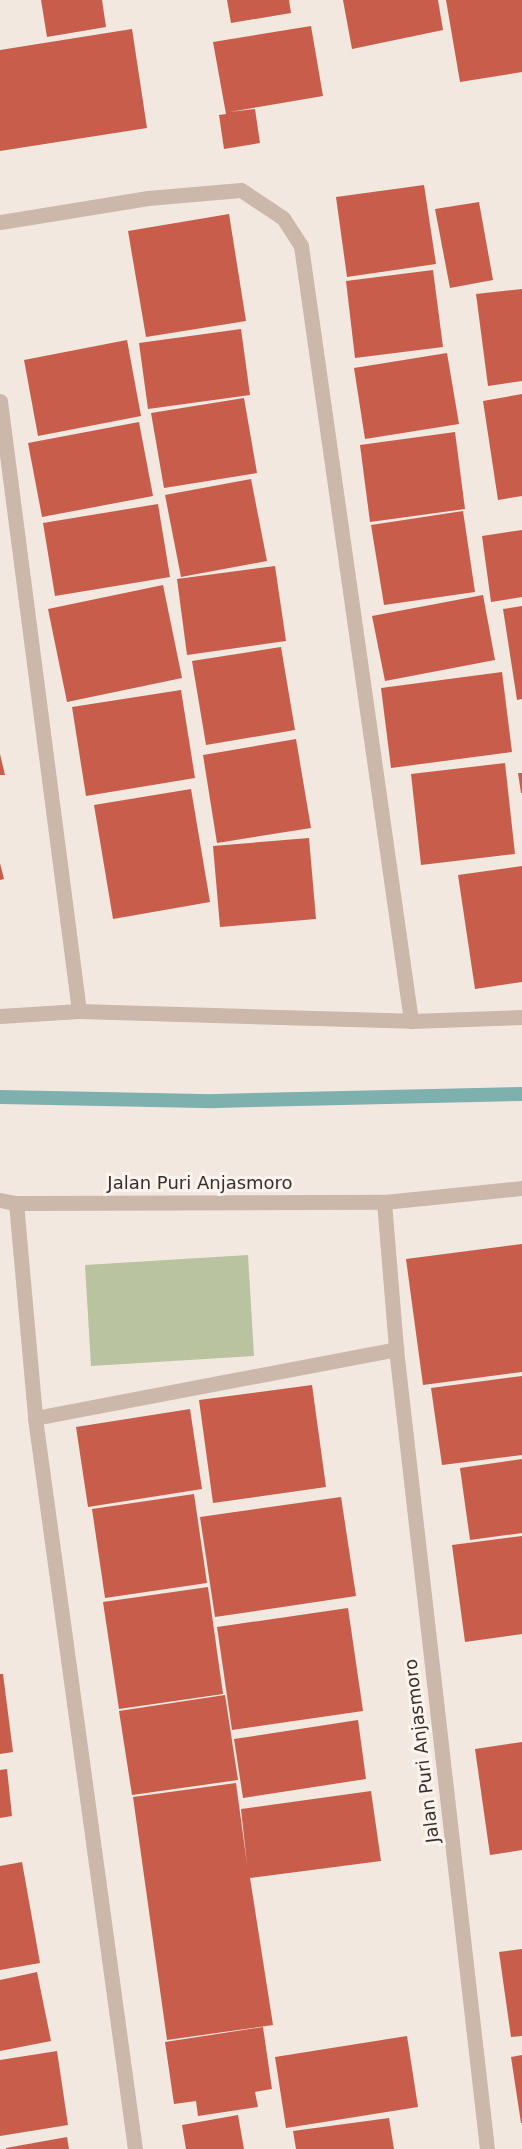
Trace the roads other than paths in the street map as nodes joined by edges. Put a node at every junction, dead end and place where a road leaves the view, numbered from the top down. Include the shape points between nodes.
1 (0, 222) edge
2 (0, 401) edge
3 (79, 1011) junction
4 (0, 1016) edge
5 (522, 1017) edge
6 (411, 1020) junction
7 (522, 1188) edge
8 (0, 1200) edge
9 (384, 1202) junction
10 (16, 1203) junction
11 (396, 1349) junction
12 (35, 1418) junction
13 (135, 2149) edge
14 (487, 2149) edge

1 - 6 street via 148,198 242,190 284,218 301,246
2 - 3 street
3 - 4 street
3 - 6 street
5 - 6 street
7 - 9 street, Jalan Puri Anjasmoro
8 - 10 street, Jalan Puri Anjasmoro
9 - 10 street, Jalan Puri Anjasmoro
9 - 11 street, Jalan Puri Anjasmoro
10 - 12 street
11 - 12 street
11 - 14 street, Jalan Puri Anjasmoro
12 - 13 street

